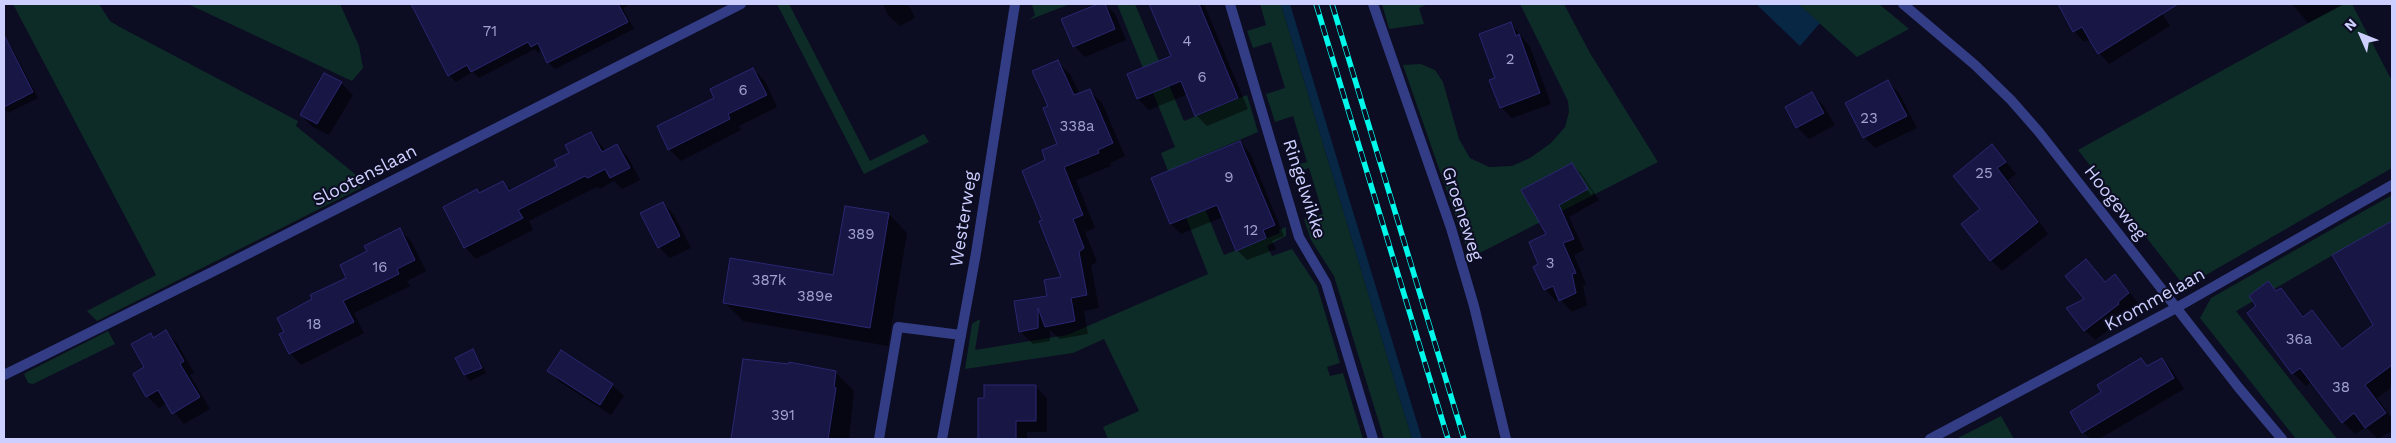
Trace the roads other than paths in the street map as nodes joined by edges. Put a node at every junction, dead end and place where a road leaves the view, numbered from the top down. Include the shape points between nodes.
1 (741, 4) edge
2 (1015, 4) edge
3 (1230, 4) edge
4 (1373, 4) edge
5 (1903, 4) edge
6 (2392, 185) edge
7 (2176, 308) junction
8 (961, 335) junction
9 (4, 375) edge
10 (879, 439) edge
11 (942, 439) edge
12 (1373, 439) edge
13 (1506, 439) edge
14 (1930, 439) edge
15 (2282, 439) edge

1 - 9 street, Slootenslaan
2 - 8 street, Westerweg
3 - 12 street, Ringelwikke via 1299,237 1326,284
4 - 13 street, Groeneweg via 1451,228 1474,306
5 - 7 street, Hoogeweg via 2011,100 2040,132
6 - 7 street, Krommelaan
7 - 14 street, Krommelaan
7 - 15 street, Hoogeweg
8 - 10 street via 898,327
8 - 11 street, Westerweg

